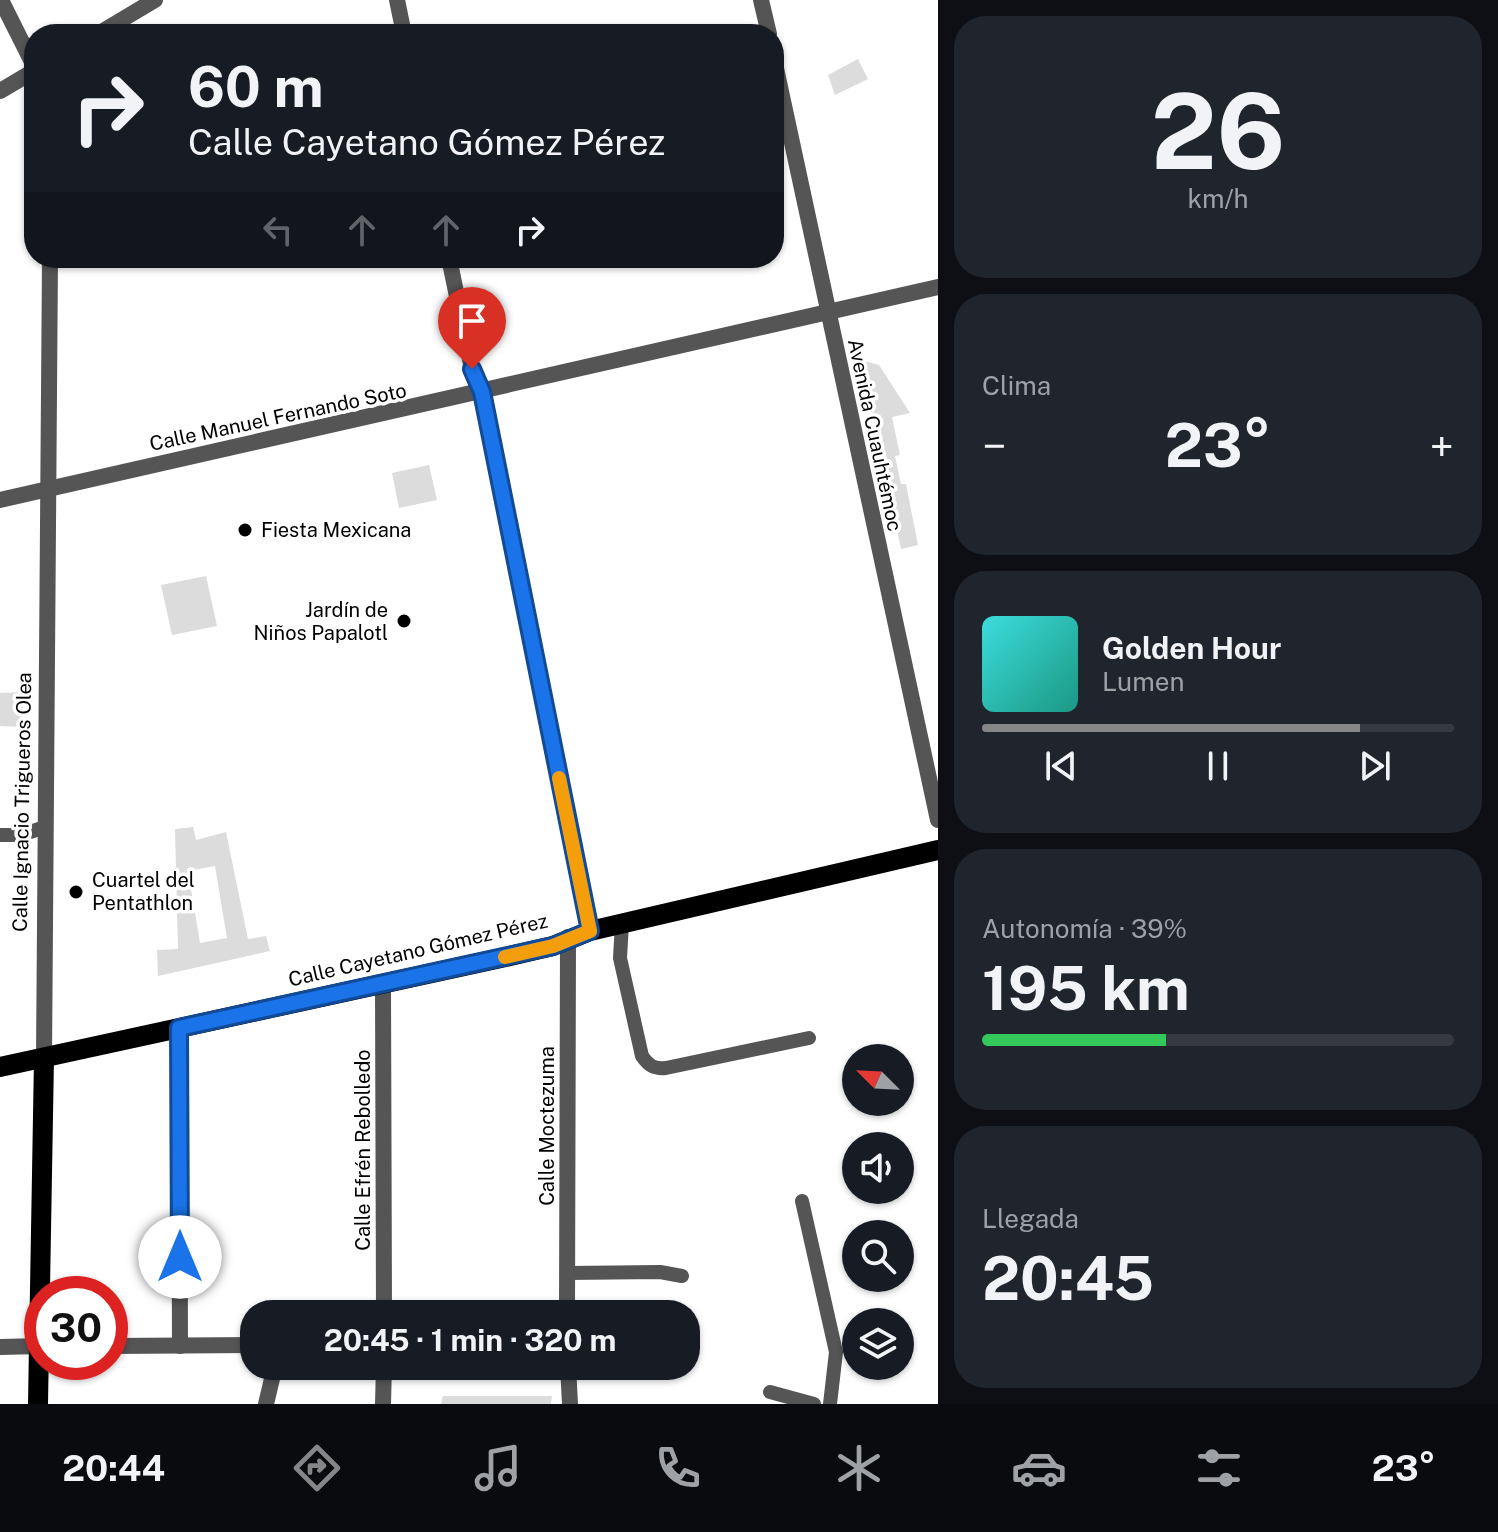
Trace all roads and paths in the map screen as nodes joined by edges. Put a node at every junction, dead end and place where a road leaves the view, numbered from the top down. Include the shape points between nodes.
1 (1, 0) edge
2 (155, 0) edge
3 (397, 0) edge
4 (761, 0) edge
5 (115, 24) edge
6 (402, 24) edge
7 (767, 24) edge
8 (24, 47) edge
9 (24, 75) edge
10 (0, 91) edge
11 (784, 106) edge
12 (50, 268) edge
13 (451, 268) edge
14 (938, 287) edge
15 (828, 312) junction
16 (482, 392) junction
17 (51, 488) junction
18 (0, 500) edge
19 (938, 820) edge
20 (45, 827) junction
21 (0, 835) edge
22 (938, 850) edge
23 (622, 923) junction
24 (590, 931) junction
25 (568, 937) junction
26 (383, 986) junction
27 (179, 1028) junction
28 (809, 1038) dead end
29 (44, 1058) junction
30 (0, 1067) edge
31 (802, 1201) dead end
32 (567, 1273) junction
33 (41, 1276) edge
34 (682, 1276) dead end
35 (384, 1300) edge
36 (567, 1300) edge
37 (240, 1345) edge
38 (24, 1346) edge
39 (128, 1346) edge
40 (180, 1346) junction
41 (0, 1347) edge
42 (39, 1380) edge
43 (272, 1380) edge
44 (384, 1380) edge
45 (569, 1380) edge
46 (770, 1392) dead end
47 (38, 1404) edge
48 (266, 1404) edge
49 (383, 1404) edge
50 (570, 1404) edge
51 (814, 1404) edge
52 (830, 1404) edge

1 - 8 street
2 - 5 street
3 - 6 street
4 - 7 street
9 - 10 street
11 - 15 street, Avenida Cuauhtémoc
12 - 17 street, Calle Ignacio Trigueros Olea
13 - 16 street via 472,369
14 - 15 street, Calle Manuel Fernando Soto
15 - 16 street, Calle Manuel Fernando Soto
15 - 19 street, Avenida Cuauhtémoc
16 - 17 street, Calle Manuel Fernando Soto
16 - 24 street
17 - 18 street, Calle Manuel Fernando Soto
17 - 20 street, Calle Ignacio Trigueros Olea
20 - 21 lane
20 - 29 street, Calle Ignacio Trigueros Olea
22 - 23 main road, Calle Cayetano Gómez Pérez
23 - 24 main road, Calle Cayetano Gómez Pérez
23 - 28 lane via 620,958 647,1064 666,1068
24 - 25 main road, Calle Cayetano Gómez Pérez
25 - 26 main road, Calle Cayetano Gómez Pérez via 553,946
25 - 32 street, Calle Moctezuma
26 - 27 main road, Calle Cayetano Gómez Pérez
26 - 35 street, Calle Efrén Rebolledo
27 - 29 main road, Calle Cayetano Gómez Pérez
27 - 40 street
29 - 30 main road, Calle Cayetano Gómez Pérez
29 - 33 main road, Calle Ignacio Trigueros Olea
31 - 52 lane via 836,1352
32 - 34 lane
32 - 36 street, Calle Moctezuma
37 - 40 street
38 - 41 street
39 - 40 street
42 - 47 main road, Calle Ignacio Trigueros Olea
43 - 48 street
44 - 49 street
45 - 50 street
46 - 51 lane

